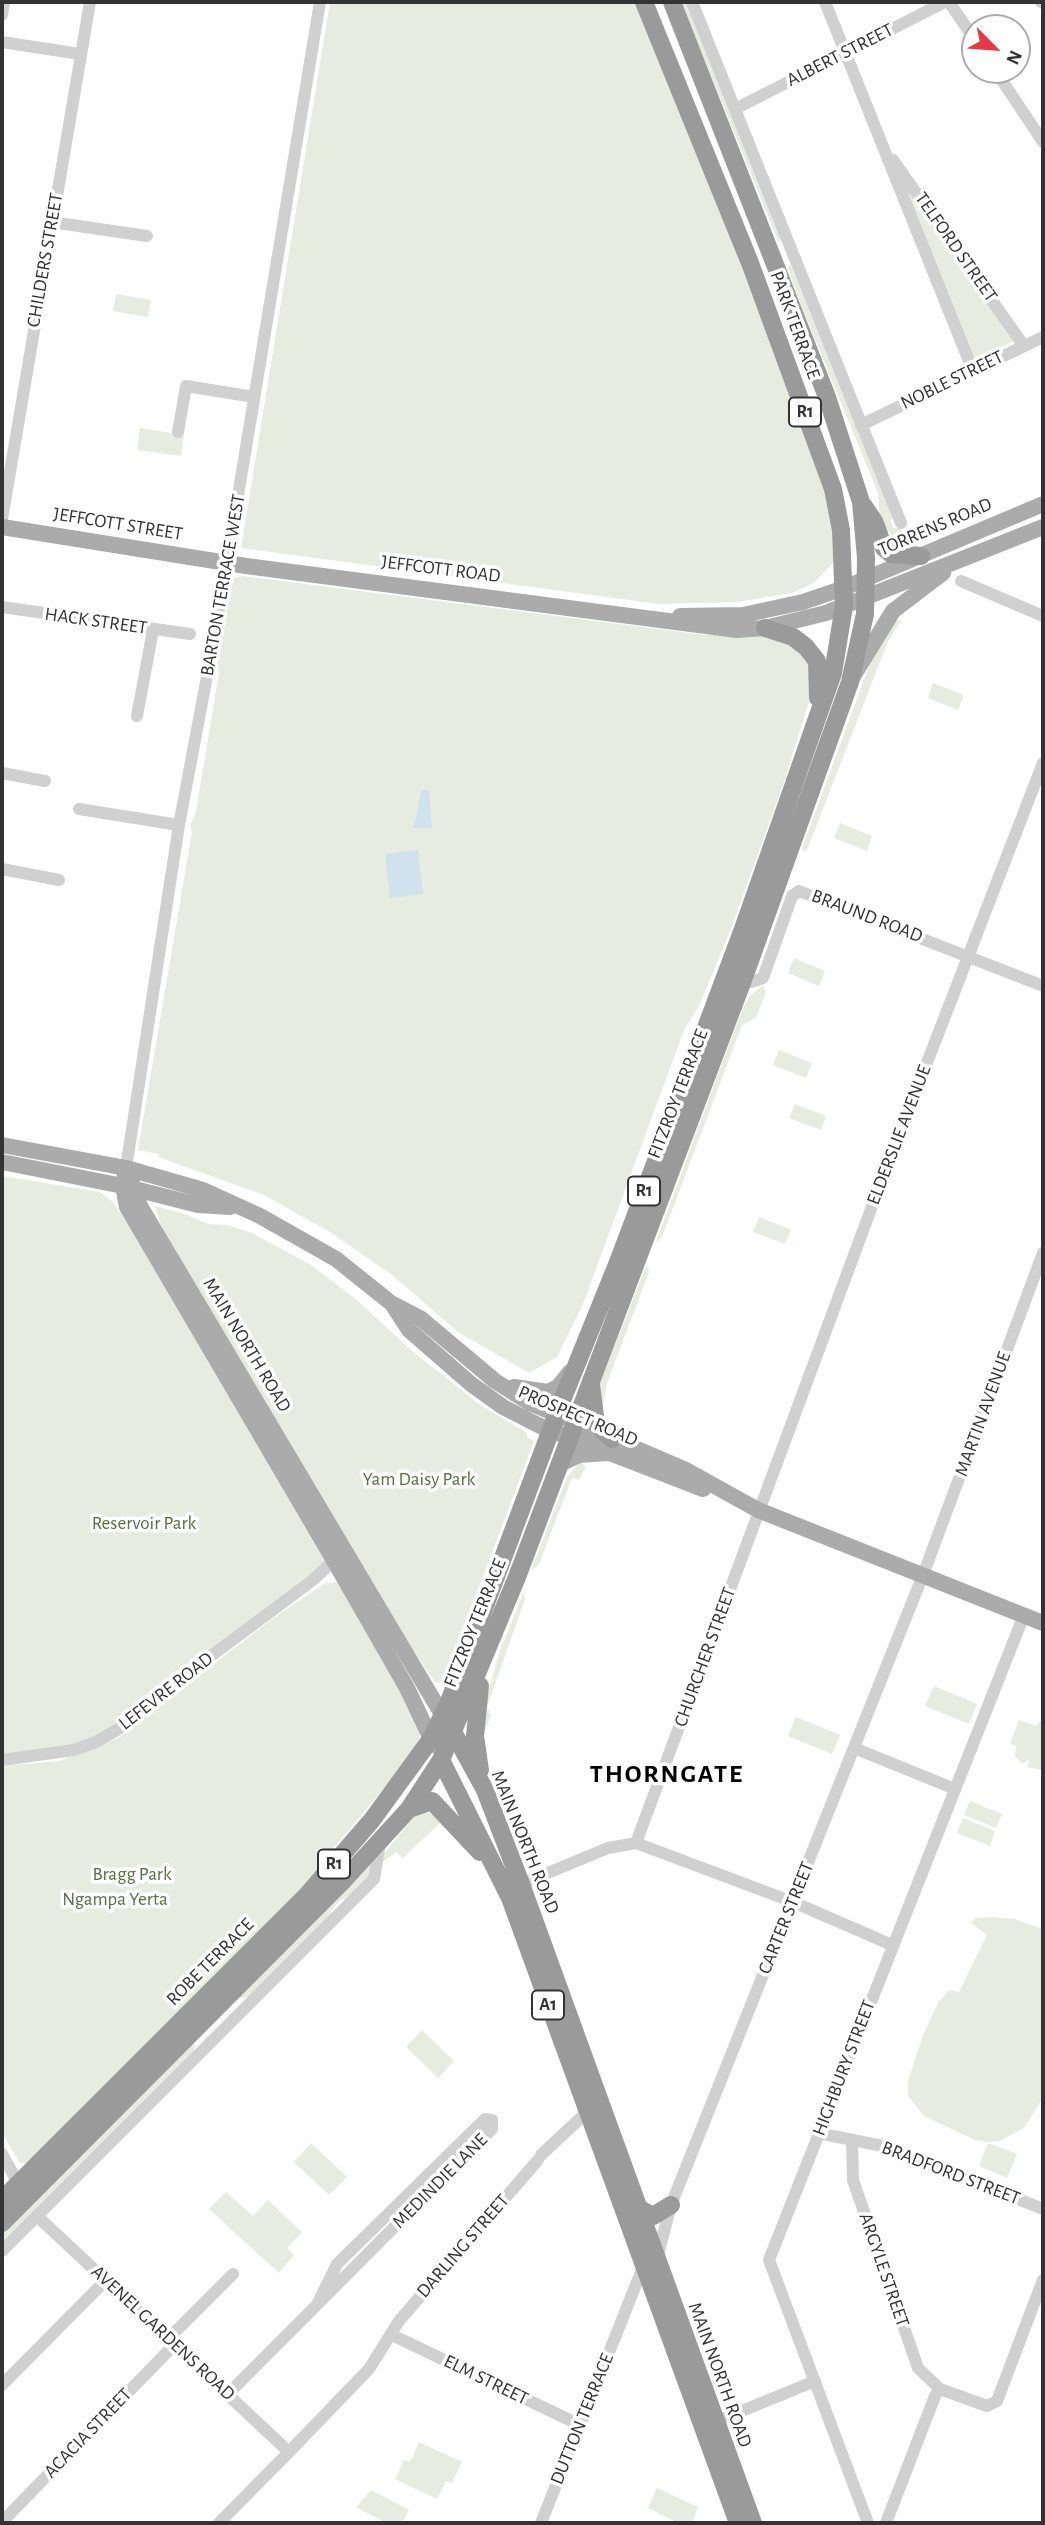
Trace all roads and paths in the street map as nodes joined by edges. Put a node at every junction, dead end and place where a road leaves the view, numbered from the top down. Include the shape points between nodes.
1 (90, 2) edge
2 (320, 2) edge
3 (644, 2) edge
4 (672, 2) edge
5 (692, 2) edge
6 (825, 2) edge
7 (947, 2) edge
8 (961, 21) edge
9 (2, 42) edge
10 (845, 53) junction
11 (80, 54) junction
12 (1004, 84) edge
13 (735, 109) junction
14 (1043, 142) edge
15 (886, 150) junction
16 (51, 222) junction
17 (147, 236) dead end
18 (790, 248) junction
19 (771, 255) junction
20 (750, 263) junction
21 (1043, 337) edge
22 (1024, 346) junction
23 (973, 371) junction
24 (254, 397) junction
25 (861, 425) junction
26 (178, 432) dead end
27 (7, 453) edge
28 (861, 502) junction
29 (1043, 504) edge
30 (2, 519) edge
31 (901, 523) dead end
32 (2, 527) edge
33 (1043, 527) edge
34 (921, 556) junction
35 (226, 564) junction
36 (952, 564) junction
37 (961, 581) dead end
38 (866, 587) junction
39 (844, 597) junction
40 (2, 607) edge
41 (1043, 616) edge
42 (650, 617) junction
43 (765, 628) junction
44 (153, 630) junction
45 (190, 634) dead end
46 (850, 682) junction
47 (137, 716) dead end
48 (817, 722) junction
49 (1043, 763) edge
50 (2, 773) edge
51 (45, 781) dead end
52 (79, 809) dead end
53 (179, 825) junction
54 (789, 856) junction
55 (2, 869) edge
56 (59, 880) dead end
57 (743, 929) junction
58 (968, 955) junction
59 (743, 980) junction
60 (1043, 986) edge
61 (702, 1037) junction
62 (708, 1072) junction
63 (2, 1145) edge
64 (2, 1162) edge
65 (653, 1165) junction
66 (126, 1168) junction
67 (128, 1187) junction
68 (240, 1208) junction
69 (642, 1247) junction
70 (1043, 1253) edge
71 (620, 1257) junction
72 (391, 1303) junction
73 (584, 1369) junction
74 (495, 1381) junction
75 (554, 1423) junction
76 (572, 1430) junction
77 (611, 1446) junction
78 (560, 1464) junction
79 (758, 1510) junction
80 (332, 1556) junction
81 (509, 1574) junction
82 (923, 1575) junction
83 (344, 1576) junction
84 (313, 1580) junction
85 (1024, 1615) junction
86 (1043, 1623) edge
87 (484, 1659) junction
88 (443, 1716) junction
89 (454, 1733) junction
90 (431, 1739) junction
91 (854, 1748) junction
92 (2, 1760) edge
93 (441, 1760) junction
94 (956, 1789) junction
95 (485, 1790) junction
96 (409, 1809) junction
97 (380, 1841) junction
98 (636, 1843) junction
99 (512, 1883) junction
100 (793, 1902) junction
101 (892, 1944) junction
102 (237, 1966) junction
103 (229, 1996) junction
104 (244, 2010) junction
105 (191, 2034) junction
106 (206, 2047) junction
107 (109, 2092) junction
108 (594, 2109) junction
109 (102, 2121) junction
110 (818, 2133) junction
111 (852, 2142) junction
112 (2, 2154) edge
113 (18, 2183) junction
114 (2, 2200) edge
115 (671, 2205) junction
116 (636, 2207) junction
117 (1043, 2209) edge
118 (37, 2216) junction
119 (3, 2221) edge
120 (2, 2251) edge
121 (650, 2265) junction
122 (233, 2274) dead end
123 (107, 2279) junction
124 (1043, 2280) edge
125 (659, 2291) junction
126 (318, 2302) junction
127 (624, 2314) junction
128 (392, 2334) junction
129 (172, 2341) junction
130 (815, 2381) junction
131 (2, 2385) edge
132 (940, 2389) junction
133 (228, 2394) junction
134 (708, 2424) junction
135 (580, 2425) junction
136 (289, 2452) junction
137 (2, 2522) edge
138 (219, 2523) edge
139 (541, 2523) edge
140 (738, 2523) edge
141 (753, 2523) edge
142 (868, 2523) edge
143 (886, 2523) edge

1 - 11 street, CHILDERS STREET
2 - 24 street, BARTON TERRACE WEST
3 - 20 highway, PARK TERRACE / R1
4 - 19 highway, PARK TERRACE / R1
5 - 13 street, PARK TERRACE
6 - 10 street, TELFORD STREET
7 - 8 street
7 - 10 street, ALBERT STREET
9 - 11 street
10 - 13 street, ALBERT STREET
10 - 15 street, TELFORD STREET
11 - 16 street, CHILDERS STREET
12 - 14 street
13 - 18 street, PARK TERRACE
15 - 22 street, TELFORD STREET
15 - 23 street, TELFORD STREET
16 - 17 street
16 - 27 street, CHILDERS STREET
18 - 19 street, PARK TERRACE
18 - 25 street, PARK TERRACE
19 - 20 street, PARK TERRACE
19 - 28 highway, PARK TERRACE / R1 via 849,456
20 - 39 highway, PARK TERRACE / R1 via 833,489 841,530
21 - 22 street, NOBLE STREET
22 - 23 street, NOBLE STREET
23 - 25 street, NOBLE STREET
24 - 26 street via 186,386
24 - 35 street, BARTON TERRACE WEST
25 - 31 street, PARK TERRACE
27 - 30 street, CHILDERS STREET
28 - 34 highway via 874,520 884,548 895,557
28 - 38 highway, PARK TERRACE / R1
29 - 34 main road, TORRENS ROAD
32 - 35 main road, JEFFCOTT STREET
33 - 36 main road, TORRENS ROAD
34 - 38 main road, TORRENS ROAD
35 - 42 main road, JEFFCOTT ROAD
35 - 53 street, BARTON TERRACE WEST
36 - 38 main road, TORRENS ROAD
36 - 46 main road via 893,611
37 - 41 street
38 - 39 main road, TORRENS ROAD
38 - 46 highway, FITZROY TERRACE / R1 via 862,633
39 - 42 main road, JEFFCOTT ROAD via 743,615
39 - 43 main road, JEFFCOTT ROAD
39 - 48 highway, FITZROY TERRACE / R1 via 833,674
40 - 44 street, HACK STREET
42 - 43 main road, JEFFCOTT ROAD via 707,628
43 - 48 highway via 793,637 817,661
44 - 45 street, HACK STREET
44 - 47 street
46 - 54 highway, FITZROY TERRACE / R1
48 - 57 highway, FITZROY TERRACE / R1
49 - 58 street, ELDERSLIE AVENUE
50 - 51 street
52 - 53 street
53 - 66 street, BARTON TERRACE WEST
54 - 57 highway via 777,860 762,901
54 - 59 highway, FITZROY TERRACE / R1
55 - 56 street
57 - 61 highway, FITZROY TERRACE / R1
58 - 59 street, BRAUND ROAD via 799,891 792,896 763,978
58 - 60 street, BRAUND ROAD
58 - 79 street, ELDERSLIE AVENUE
59 - 61 highway via 732,985 719,1017
59 - 62 highway, FITZROY TERRACE / R1
61 - 65 highway, FITZROY TERRACE / R1
62 - 65 highway via 690,1098 665,1164
62 - 69 highway, FITZROY TERRACE / R1
63 - 66 main road, PROSPECT ROAD
64 - 67 main road, PROSPECT ROAD
65 - 71 highway, FITZROY TERRACE / R1
66 - 67 main road
66 - 68 main road, PROSPECT ROAD via 203,1190
67 - 68 main road, PROSPECT ROAD via 198,1205
67 - 80 main road, MAIN NORTH ROAD via 130,1212
67 - 88 main road, MAIN NORTH ROAD
68 - 72 main road, PROSPECT ROAD via 314,1245
69 - 71 highway
69 - 73 highway, FITZROY TERRACE / R1
70 - 82 street, MARTIN AVENUE
71 - 73 highway, FITZROY TERRACE / R1
72 - 74 main road, PROSPECT ROAD via 420,1318
72 - 75 main road, PROSPECT ROAD via 409,1330 471,1384 503,1407
73 - 74 main road via 548,1392
73 - 75 highway, FITZROY TERRACE / R1
73 - 76 highway, FITZROY TERRACE / R1
73 - 77 highway via 596,1424
74 - 75 main road, PROSPECT ROAD
75 - 76 main road, PROSPECT ROAD
75 - 81 highway, FITZROY TERRACE / R1
76 - 77 main road, PROSPECT ROAD
76 - 78 highway, FITZROY TERRACE / R1
77 - 78 main road
77 - 79 main road, PROSPECT ROAD via 684,1469
78 - 81 highway, FITZROY TERRACE / R1
79 - 82 main road, PROSPECT ROAD
79 - 98 street, CHURCHER STREET
80 - 83 main road, MAIN NORTH ROAD
80 - 84 street, LEFEVRE ROAD
81 - 87 highway, FITZROY TERRACE / R1
81 - 88 highway, FITZROY TERRACE / R1
82 - 85 main road, PROSPECT ROAD
82 - 91 street, CARTER STREET
83 - 84 street, LEFEVRE ROAD
83 - 90 main road, MAIN NORTH ROAD
84 - 92 street, LEFEVRE ROAD via 134,1720 96,1742 74,1750
85 - 86 main road, PROSPECT ROAD
85 - 94 street, HIGHBURY STREET
87 - 89 highway, FITZROY TERRACE / R1
87 - 95 highway via 475,1736
88 - 89 highway, MAIN NORTH ROAD
88 - 90 highway, FITZROY TERRACE / R1
89 - 93 highway, ROBE TERRACE / R1
89 - 95 highway, MAIN NORTH ROAD / A1
90 - 93 main road, MAIN NORTH ROAD / A1
90 - 102 highway, ROBE TERRACE / R1 via 372,1820
91 - 94 street
91 - 100 street, CARTER STREET
93 - 96 highway, ROBE TERRACE / R1
93 - 99 highway, MAIN NORTH ROAD / A1
94 - 101 street, HIGHBURY STREET
95 - 99 highway, MAIN NORTH ROAD / A1
96 - 97 highway, ROBE TERRACE / R1
96 - 99 highway via 432,1801 439,1806
97 - 103 highway, ROBE TERRACE / R1
97 - 104 street via 374,1879
98 - 99 street via 608,1848
98 - 100 street
99 - 108 highway, MAIN NORTH ROAD / A1
100 - 101 street
100 - 115 street, CARTER STREET
101 - 110 street, HIGHBURY STREET
102 - 103 highway
102 - 107 highway, ROBE TERRACE / R1
103 - 104 street
103 - 105 highway, ROBE TERRACE / R1
104 - 106 street
105 - 106 street
105 - 107 highway via 183,2031 141,2071
105 - 109 highway, ROBE TERRACE / R1
106 - 118 street
107 - 113 highway, ROBE TERRACE / R1
108 - 116 highway, MAIN NORTH ROAD / A1
108 - 121 highway, MAIN NORTH ROAD / A1
108 - 128 street, DARLING STREET via 539,2157
109 - 113 highway via 70,2143 31,2183
109 - 119 highway, ROBE TERRACE / R1
110 - 111 street, BRADFORD STREET
110 - 130 street, HIGHBURY STREET via 769,2260
111 - 117 street, BRADFORD STREET via 883,2146
111 - 132 street, ARGYLE STREET via 853,2180 918,2368
112 - 113 street
113 - 114 highway, ROBE TERRACE / R1
113 - 119 street via 17,2196
115 - 116 highway via 653,2216
115 - 121 street, CARTER STREET
116 - 121 highway, MAIN NORTH ROAD / A1
118 - 120 street
118 - 123 street, AVENEL GARDENS ROAD
121 - 125 highway, MAIN NORTH ROAD / A1
121 - 127 street, DUTTON TERRACE
122 - 129 street, ACACIA STREET
123 - 129 street, AVENEL GARDENS ROAD
123 - 131 street
124 - 132 street via 997,2401 987,2406
125 - 127 street via 639,2299
125 - 134 highway, MAIN NORTH ROAD / A1
126 - 126 street, MEDINDIE LANE via 337,2264 485,2119 492,2120 492,2129
126 - 133 street, MEDINDIE LANE
127 - 135 street, DUTTON TERRACE
128 - 135 street, ELM STREET
128 - 136 street via 369,2369
129 - 133 street, AVENEL GARDENS ROAD
129 - 137 street, ACACIA STREET
130 - 134 street
130 - 142 street, HIGHBURY STREET
132 - 143 street
133 - 136 street, AVENEL GARDENS ROAD
134 - 140 highway, MAIN NORTH ROAD / A1
134 - 141 highway, MAIN NORTH ROAD / A1
135 - 139 street, DUTTON TERRACE
136 - 138 street

